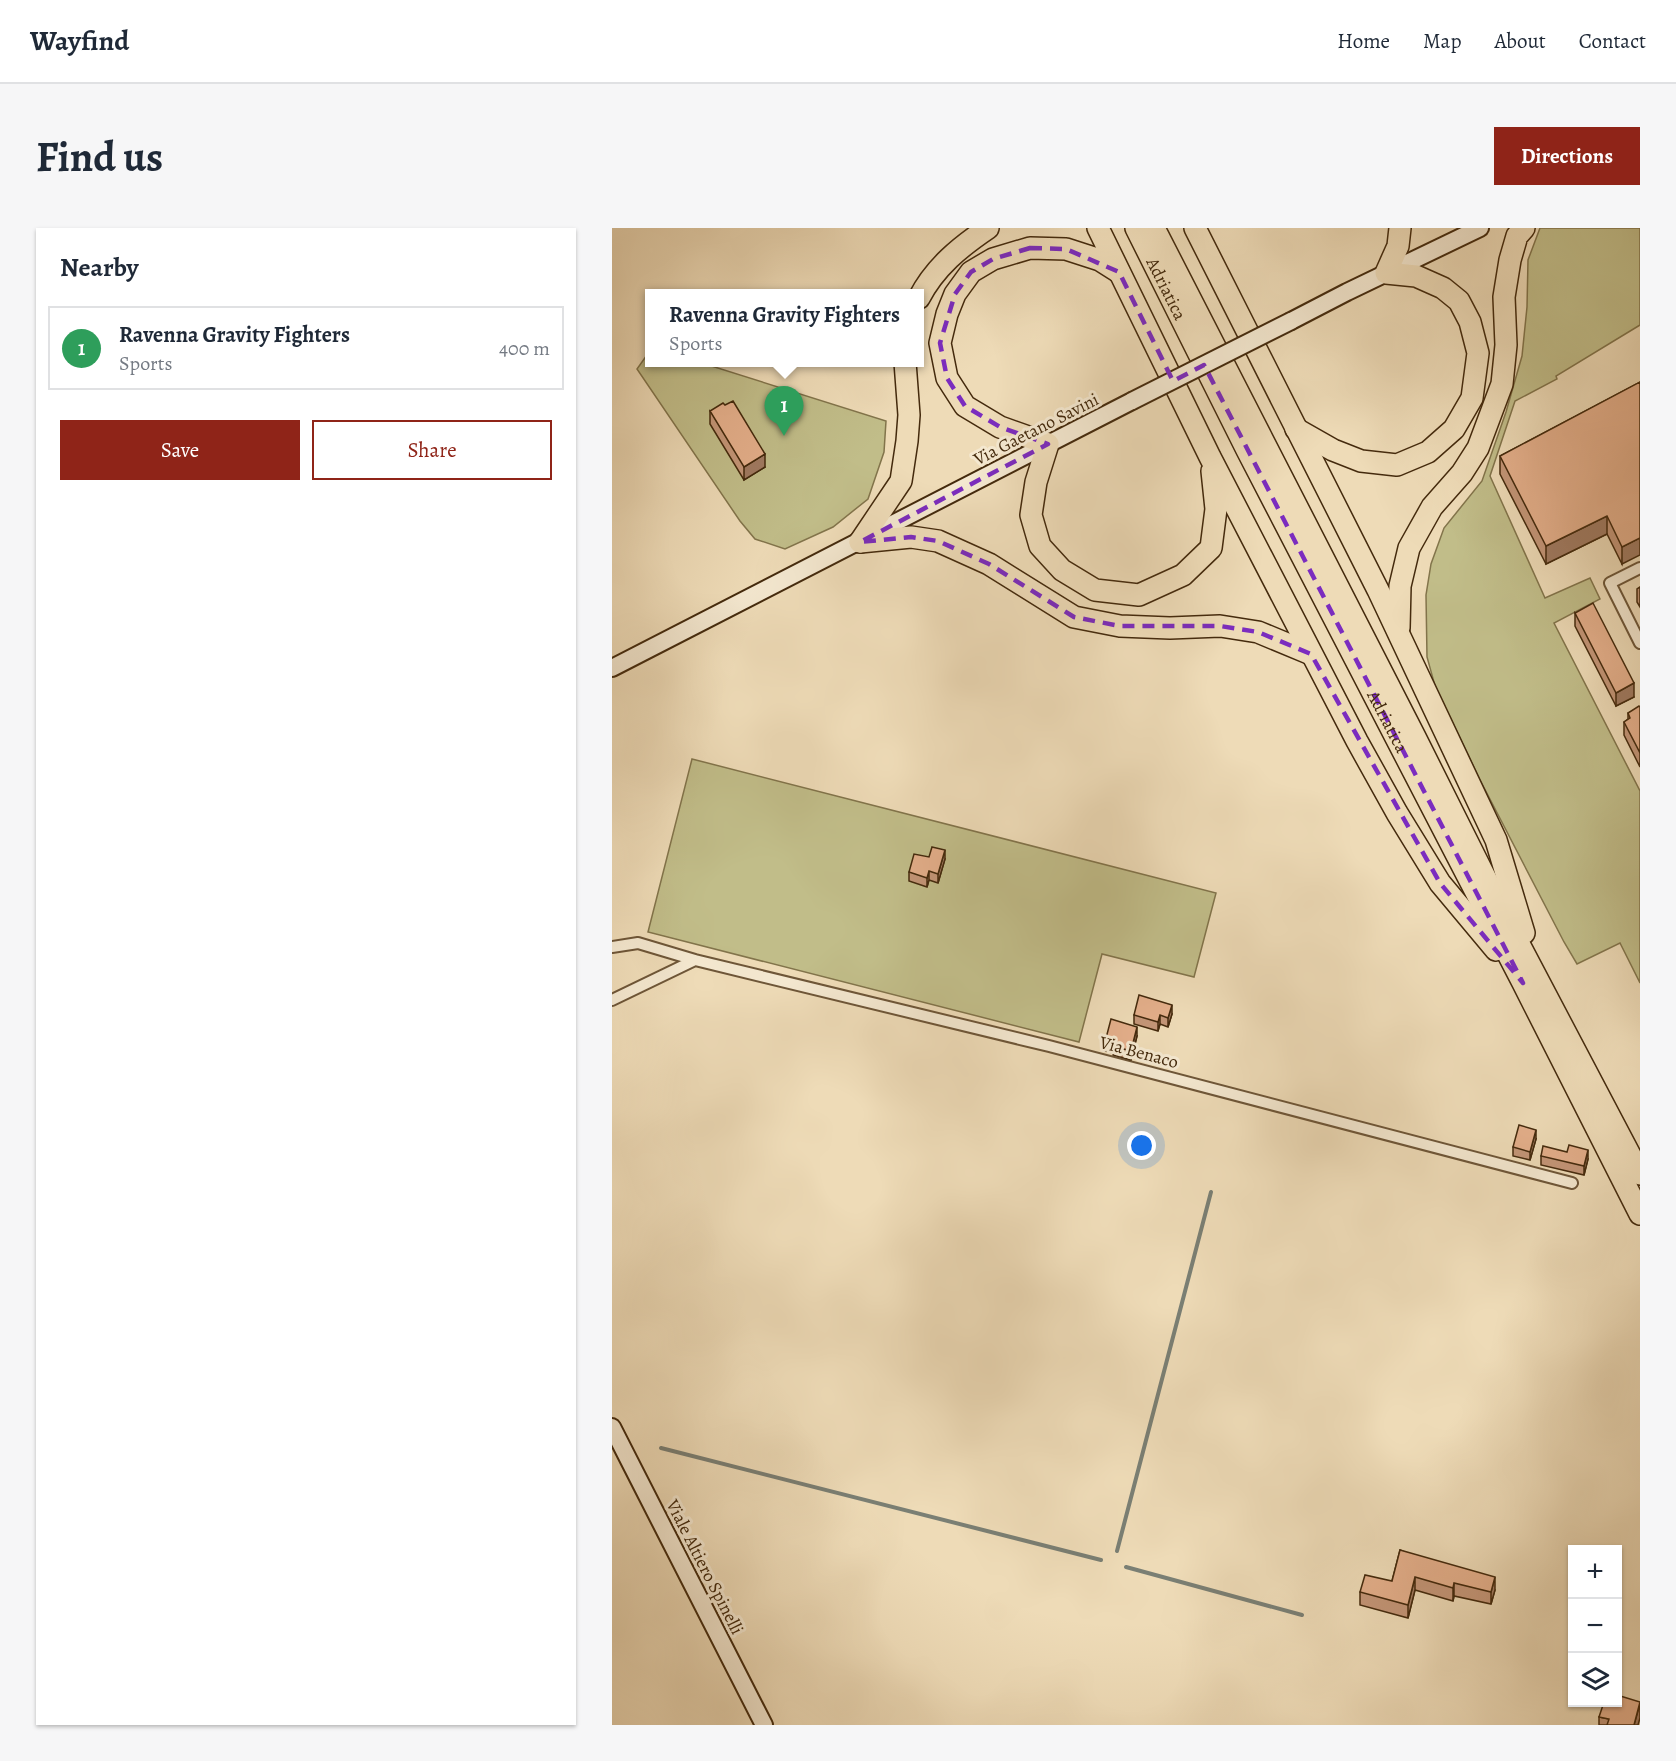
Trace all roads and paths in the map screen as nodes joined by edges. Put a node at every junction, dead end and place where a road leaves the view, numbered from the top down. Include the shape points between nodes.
1 (988, 228) edge
2 (1098, 228) edge
3 (1136, 228) edge
4 (1154, 228) edge
5 (1195, 228) edge
6 (1400, 228) edge
7 (1480, 228) edge
8 (1524, 228) edge
9 (1119, 272) junction
10 (1386, 273) junction
11 (923, 289) edge
12 (905, 367) edge
13 (1296, 429) junction
14 (1048, 444) junction
15 (1210, 457) junction
16 (860, 542) junction
17 (1640, 568) edge
18 (1399, 635) junction
19 (1640, 643) edge
20 (1311, 654) junction
21 (612, 668) edge
22 (612, 947) edge
23 (695, 960) junction
24 (1530, 980) junction
25 (612, 1000) edge
26 (1640, 1174) edge
27 (1572, 1183) dead end
28 (1640, 1214) edge
29 (612, 1427) edge
30 (764, 1725) edge

1 - 11 highway via 942,264
2 - 9 highway
3 - 24 highway, Adriatica via 1290,533
4 - 24 highway, Adriatica via 1415,736 1489,885
5 - 13 highway
6 - 10 highway via 1398,246
7 - 10 street, Via Gaetano Savini
8 - 18 highway via 1517,236 1510,260 1504,297 1506,345 1502,384 1478,448 1432,507 1409,548 1400,586
9 - 14 highway via 1100,260 1066,249 1030,248 993,259 971,272 955,294 940,343 947,378 965,406 1000,427
9 - 15 highway
10 - 13 highway via 1416,276 1443,288 1459,302 1470,322 1478,353 1472,398 1454,429 1428,452 1397,465 1360,461
10 - 14 street, Via Gaetano Savini, bridge
12 - 16 highway via 909,415 901,481
13 - 18 highway
14 - 15 highway via 1031,515 1040,546 1062,570 1095,590 1139,595 1183,575 1211,548 1216,509
14 - 16 street, Via Gaetano Savini
15 - 20 highway
16 - 20 highway via 911,537 938,541 988,564 1074,617 1120,626 1220,626 1258,632
16 - 21 street, Via Gaetano Savini
17 - 19 street via 1610,583
18 - 24 highway via 1496,840
20 - 24 highway via 1397,813 1440,883
22 - 23 street, Via Benaco via 638,943
23 - 25 street
23 - 27 street, Via Benaco via 1049,1046
24 - 26 highway, Adriatica
24 - 28 highway, Adriatica
29 - 30 street, Viale Altiero Spinelli

